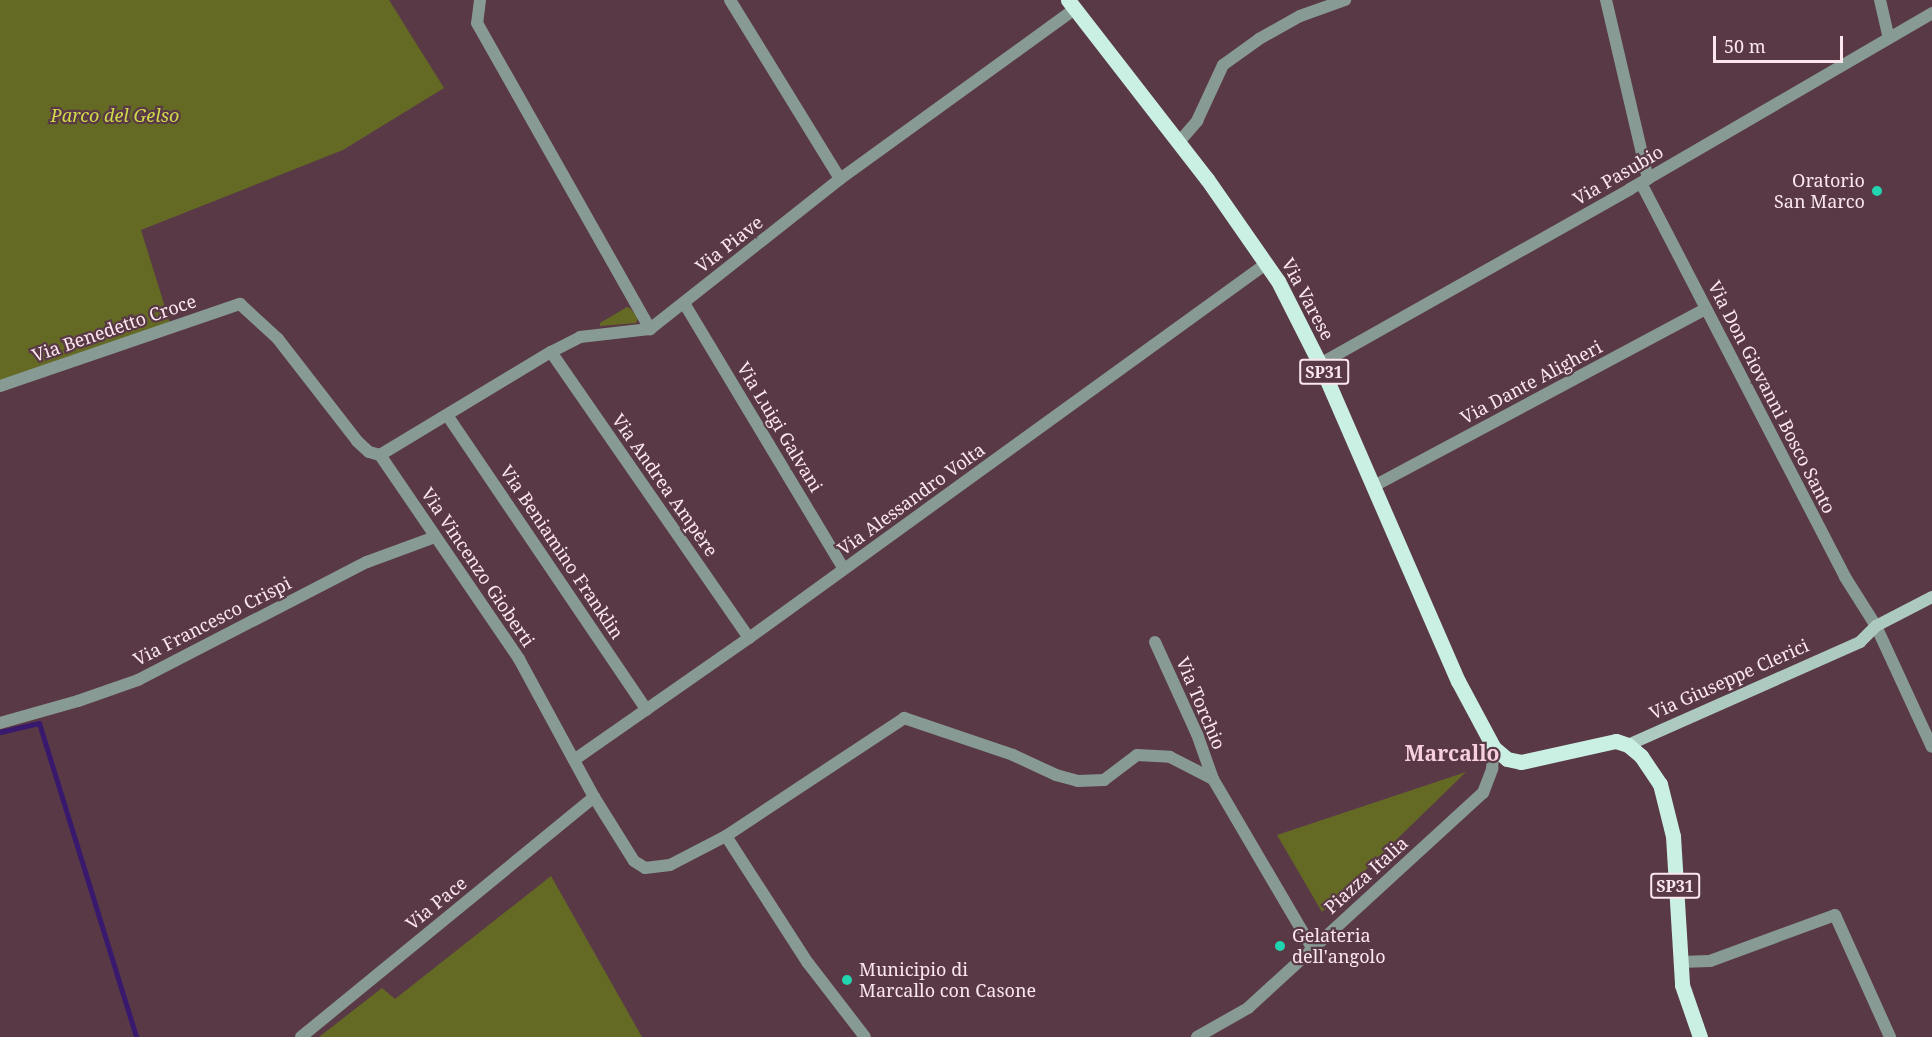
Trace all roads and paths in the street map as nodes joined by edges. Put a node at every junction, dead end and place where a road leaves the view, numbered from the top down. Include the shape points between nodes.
1 (480, 0) edge
2 (730, 0) edge
3 (1345, 0) edge
4 (1606, 0) edge
5 (1880, 0) edge
6 (1072, 5) edge
7 (1932, 13) edge
8 (1889, 38) junction
9 (1179, 141) junction
10 (840, 179) junction
11 (1645, 181) junction
12 (1267, 263) junction
13 (684, 303) junction
14 (240, 304) joint
15 (1706, 309) junction
16 (650, 329) junction
17 (550, 352) junction
18 (1320, 364) junction
19 (0, 386) edge
20 (447, 415) junction
21 (380, 455) junction
22 (1374, 486) junction
23 (435, 537) junction
24 (844, 569) junction
25 (1932, 597) edge
26 (1876, 626) junction
27 (749, 638) junction
28 (1155, 642) dead end
29 (647, 710) junction
30 (0, 723) edge
31 (1628, 745) junction
32 (1932, 747) edge
33 (1494, 748) junction
34 (574, 760) junction
35 (1213, 778) junction
36 (594, 797) junction
37 (726, 836) junction
38 (1312, 948) junction
39 (1680, 962) junction
40 (301, 1037) edge
41 (865, 1037) edge
42 (1197, 1037) edge
43 (1700, 1037) edge
44 (1890, 1037) edge

1 - 16 street via 477,23
2 - 10 street
3 - 9 street via 1300,16 1223,65 1197,121
4 - 11 street, Via Don Giovanni Bosco Santo
5 - 8 street
6 - 9 main road, Via Varese / SP31
6 - 10 street, Via Piave
7 - 8 street, Via Pasubio
8 - 11 street, Via Pasubio
9 - 12 main road, Via Varese / SP31
10 - 13 street, Via Piave
11 - 15 street, Via Don Giovanni Bosco Santo
11 - 18 street, Via Pasubio
12 - 18 main road, Via Varese / SP31
12 - 24 street, Via Alessandro Volta
13 - 16 street, Via Piave
13 - 24 street, Via Luigi Galvani
14 - 19 street, Via Benedetto Croce
14 - 21 street, Via Vincenzo Gioberti via 278,339 357,441 369,452
15 - 22 street, Via Dante Aligheri
15 - 26 street, Via Don Giovanni Bosco Santo via 1845,577
16 - 17 street via 588,336
17 - 20 street
17 - 27 street, Via Andrea Ampère
18 - 22 main road, Via Varese / SP31
20 - 21 street
20 - 29 street, Via Beniamino Franklin
21 - 23 street, Via Vincenzo Gioberti
22 - 33 main road, Via Varese / SP31 via 1458,681
23 - 30 street, Via Francesco Crispi via 367,562 138,680
23 - 34 street, Via Vincenzo Gioberti via 519,659
24 - 27 street, Via Alessandro Volta
25 - 26 street, Via Giuseppe Clerici
26 - 31 street, Via Giuseppe Clerici via 1860,642
26 - 32 street, Via Don Giovanni Bosco Santo
27 - 29 street, Via Alessandro Volta
28 - 35 street, Via Torchio
29 - 34 street, Via Alessandro Volta
31 - 33 main road, Via Giuseppe Clerici via 1601,742 1512,761
31 - 39 main road, SP31 via 1641,756 1660,784 1670,822
33 - 38 street, Piazza Italia via 1484,793
34 - 36 street, Via Vincenzo Gioberti
35 - 37 street via 1170,757 1137,755 1104,780 1078,781 904,718
35 - 38 street
36 - 37 street, Via Vincenzo Gioberti via 634,861 645,868 683,860
36 - 40 street, Via Pace
37 - 41 street via 808,963
38 - 42 street, Piazza Italia via 1248,1008
39 - 43 main road, SP31 via 1684,993
39 - 44 street via 1710,961 1835,915

